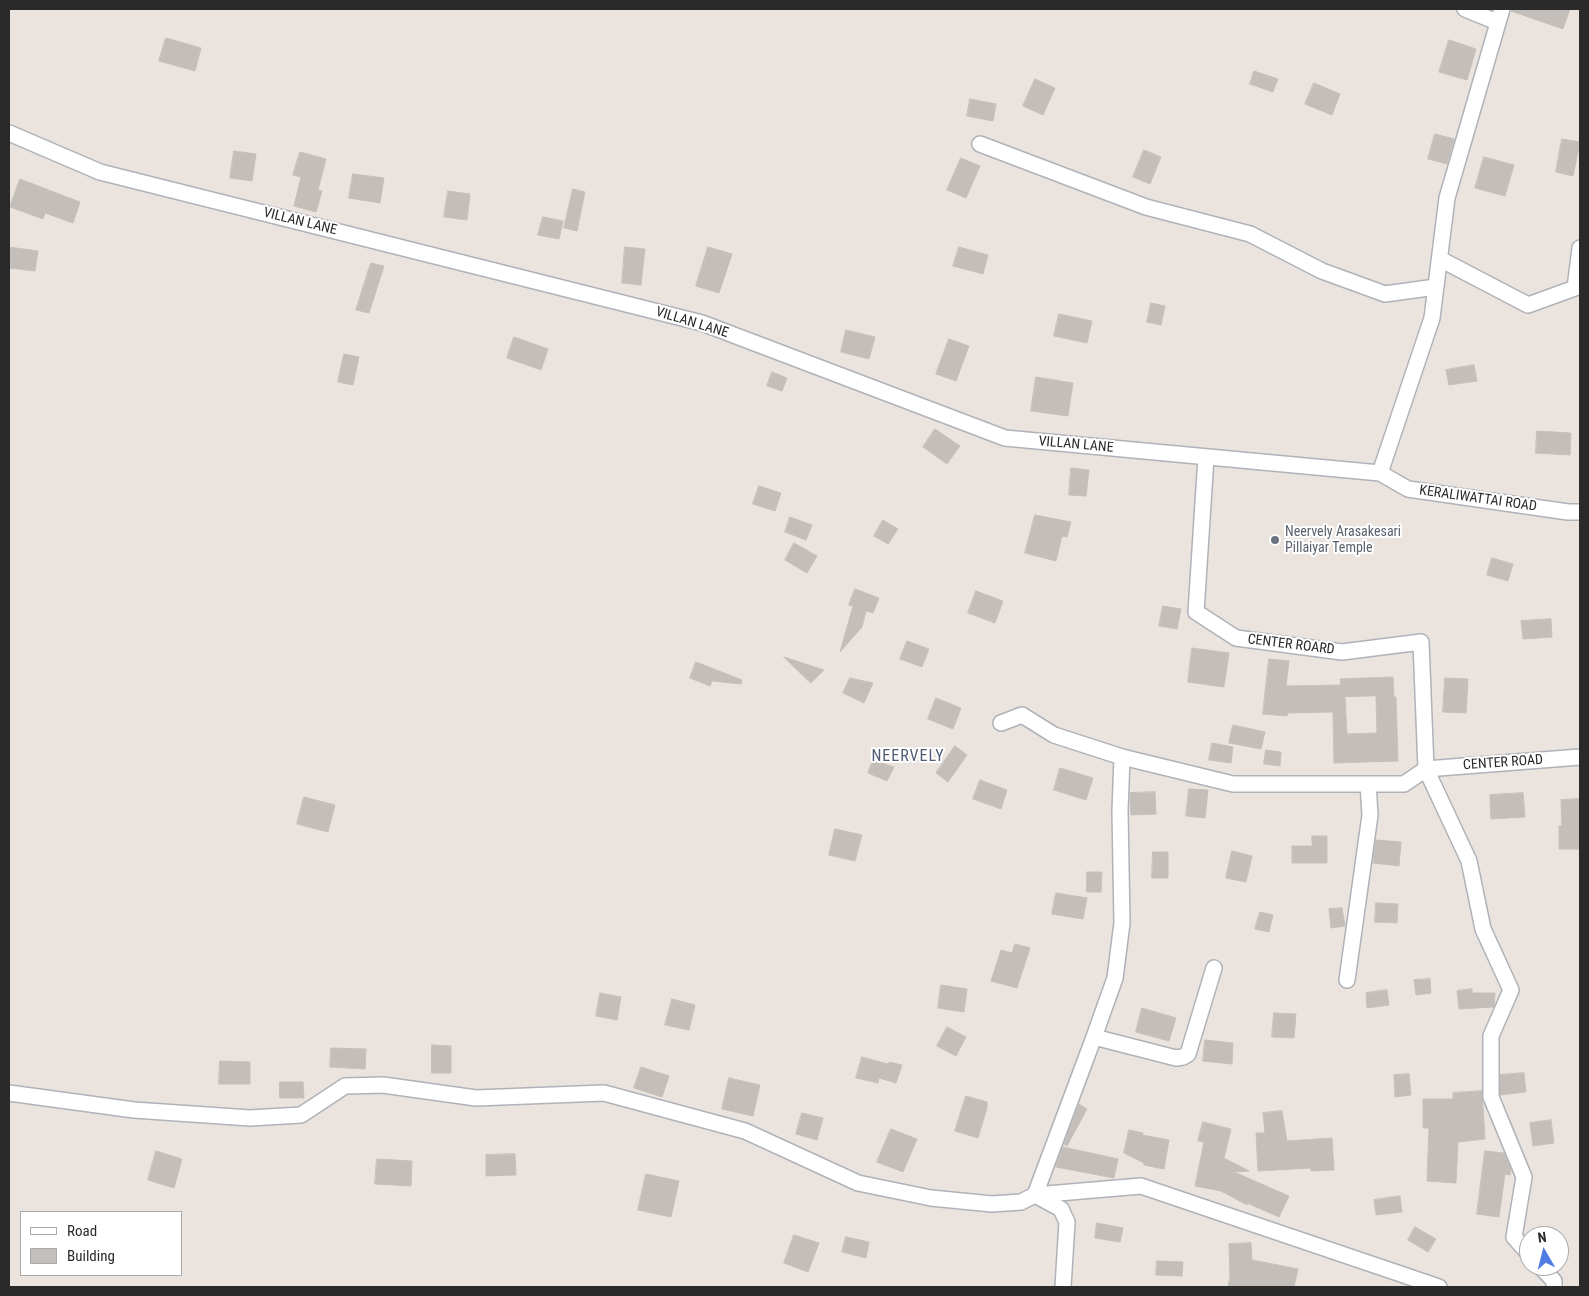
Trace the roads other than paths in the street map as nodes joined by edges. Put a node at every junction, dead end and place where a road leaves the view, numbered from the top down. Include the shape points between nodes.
1 (1465, 9) edge
2 (1499, 16) edge
3 (9, 133) edge
4 (980, 144) dead end
5 (1580, 248) edge
6 (1440, 259) junction
7 (1436, 287) junction
8 (1578, 289) edge
9 (1206, 456) junction
10 (1380, 474) junction
11 (1580, 512) edge
12 (1001, 723) dead end
13 (1122, 757) junction
14 (1580, 757) edge
15 (1426, 769) junction
16 (1368, 784) junction
17 (1214, 968) dead end
18 (1347, 980) dead end
19 (1094, 1037) junction
20 (9, 1093) edge
21 (1035, 1195) junction
22 (1519, 1243) edge
23 (1549, 1276) edge
24 (1062, 1287) edge
25 (1439, 1287) edge
26 (1554, 1287) edge

1 - 2 street
2 - 6 street via 1447,198
3 - 9 street, VILLAN LANE via 100,172 702,323 1005,438
4 - 7 street via 1146,207 1250,234 1322,271 1385,294
5 - 8 street
6 - 7 street
6 - 8 street via 1528,305
7 - 10 street via 1432,318
9 - 10 street, VILLAN LANE
9 - 15 street, CENTER ROARD via 1196,612 1236,638 1342,652 1421,642
10 - 11 street, KERALIWATTAI ROAD via 1408,489
12 - 13 street via 1022,715 1054,735
13 - 16 street via 1233,784
13 - 19 street via 1122,923 1115,978
14 - 15 street, CENTER ROAD
15 - 16 street via 1404,784
15 - 22 street via 1469,861 1483,928 1511,990 1491,1036 1491,1097 1524,1177 1514,1238
16 - 18 street via 1370,815
17 - 19 street via 1188,1054 1176,1058
19 - 21 street
20 - 21 street via 134,1110 250,1118 301,1115 345,1086 383,1085 476,1098 604,1094 745,1131 858,1183 931,1198 992,1204 1021,1202
21 - 24 street via 1061,1209 1068,1222
21 - 25 street via 1141,1186
23 - 26 street

